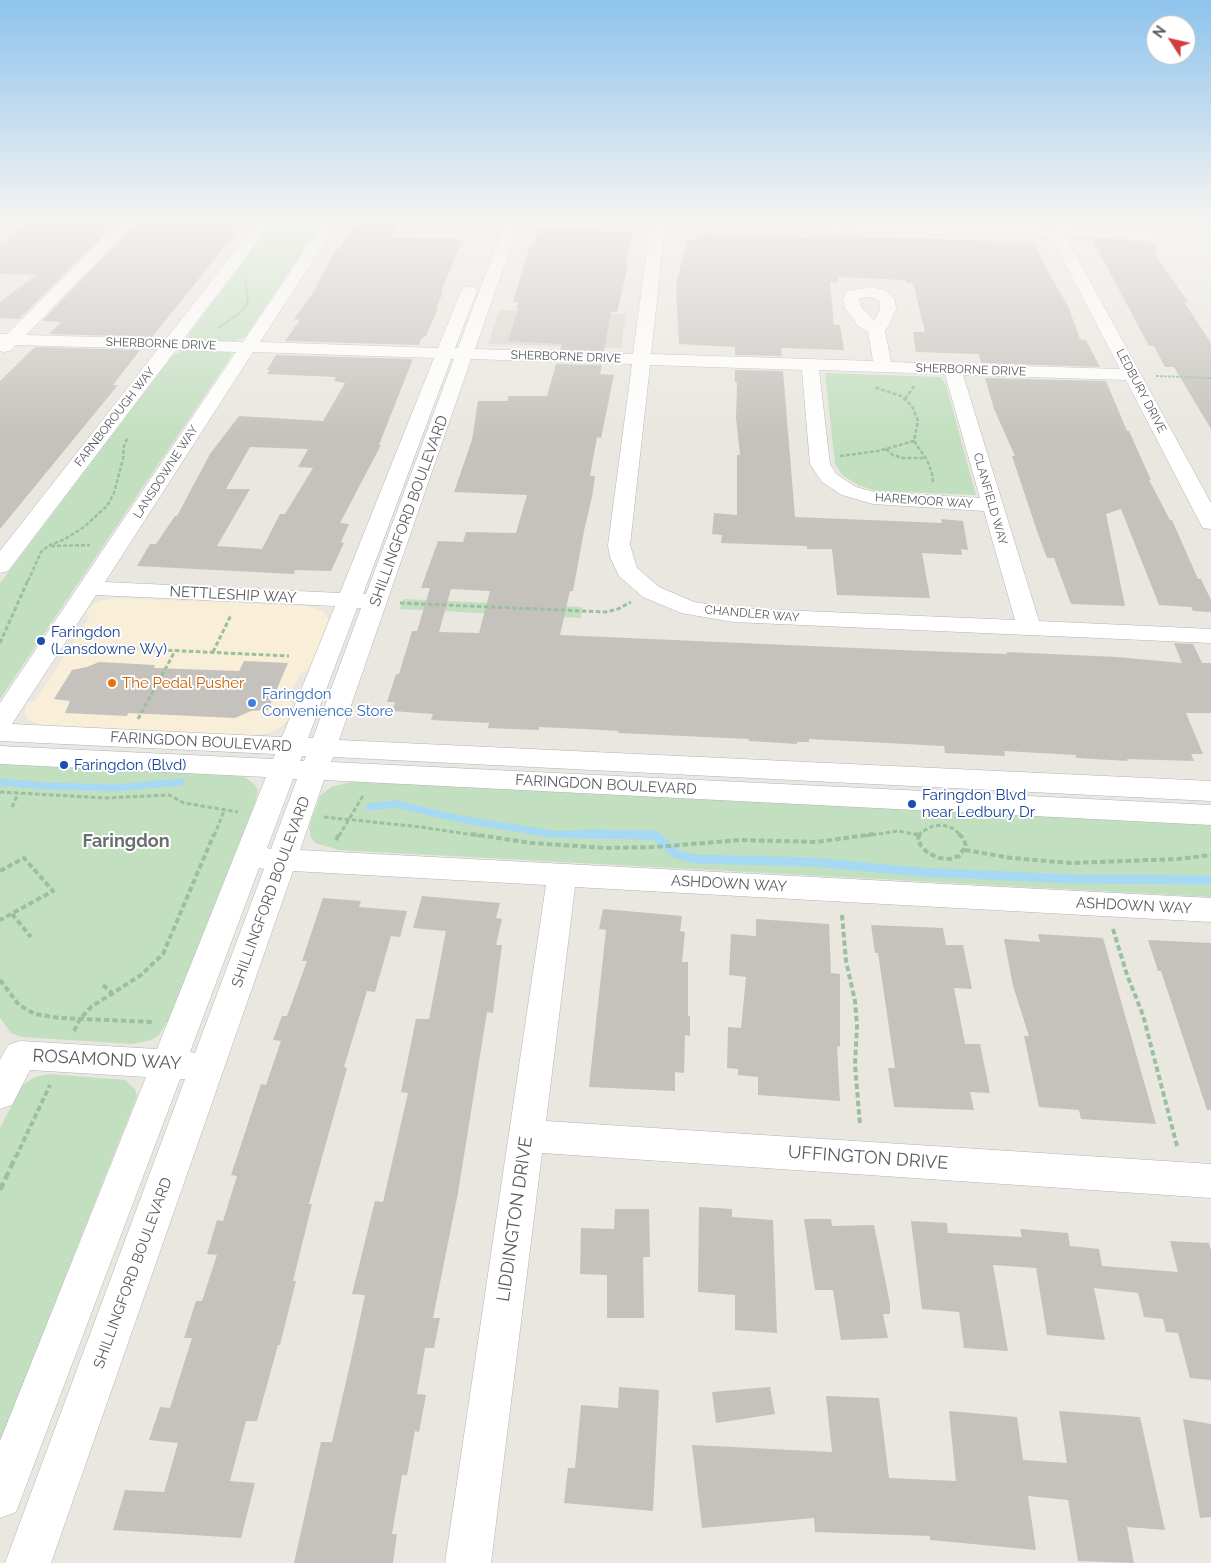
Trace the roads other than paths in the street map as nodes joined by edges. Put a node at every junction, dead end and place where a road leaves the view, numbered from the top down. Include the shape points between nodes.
1 (55, 293) edge
2 (213, 293) edge
3 (285, 293) edge
4 (467, 293) edge
5 (487, 293) edge
6 (649, 293) edge
7 (1088, 293) edge
8 (876, 330) dead end
9 (4, 343) edge
10 (171, 344) junction
11 (249, 347) junction
12 (444, 353) junction
13 (465, 354) junction
14 (641, 359) junction
15 (810, 364) junction
16 (884, 367) junction
17 (952, 369) junction
18 (1132, 375) junction
19 (992, 505) junction
20 (1211, 523) edge
21 (0, 566) edge
22 (90, 588) junction
23 (348, 600) junction
24 (386, 602) junction
25 (1029, 628) junction
26 (1211, 636) edge
27 (0, 723) edge
28 (0, 732) edge
29 (0, 755) edge
30 (303, 758) junction
31 (834, 784) junction
32 (1211, 791) edge
33 (1211, 815) edge
34 (248, 858) junction
35 (283, 860) junction
36 (562, 875) junction
37 (1211, 910) edge
38 (10, 1051) edge
39 (169, 1064) junction
40 (208, 1066) junction
41 (0, 1094) edge
42 (526, 1136) junction
43 (1211, 1181) edge
44 (0, 1496) edge
45 (28, 1563) edge
46 (468, 1563) edge

1 - 9 street
2 - 10 street, FARNBOROUGH WAY
3 - 11 street, LANSDOWNE WAY
4 - 12 street, SHILLINGFORD BOULEVARD
5 - 13 street, SHILLINGFORD BOULEVARD
6 - 14 street, CHANDLER WAY
7 - 18 street, LEDBURY DRIVE
8 - 16 street
9 - 10 street, SHERBORNE DRIVE
10 - 11 street, SHERBORNE DRIVE
10 - 21 street, FARNBOROUGH WAY
11 - 12 street, SHERBORNE DRIVE
11 - 22 street, LANSDOWNE WAY
12 - 13 street, SHERBORNE DRIVE
12 - 23 street, SHILLINGFORD BOULEVARD
13 - 14 street, SHERBORNE DRIVE
13 - 24 street, SHILLINGFORD BOULEVARD
14 - 15 street, SHERBORNE DRIVE
14 - 25 street, CHANDLER WAY via 619,545 627,571 651,592 689,608 733,615
15 - 16 street, SHERBORNE DRIVE
15 - 19 street, HAREMOOR WAY via 819,455 823,471 829,478 855,493 873,498
16 - 17 street, SHERBORNE DRIVE
17 - 18 street, SHERBORNE DRIVE
17 - 19 street, CLANFIELD WAY
18 - 20 street, LEDBURY DRIVE
19 - 25 street, CLANFIELD WAY
22 - 23 street, NETTLESHIP WAY
22 - 27 street, LANSDOWNE WAY
23 - 24 street, NETTLESHIP WAY
23 - 30 street, SHILLINGFORD BOULEVARD via 316,685
24 - 30 street, SHILLINGFORD BOULEVARD
25 - 26 street, CHANDLER WAY
28 - 30 street, FARINGDON BOULEVARD
29 - 30 street, FARINGDON BOULEVARD
30 - 31 street, FARINGDON BOULEVARD
30 - 34 street, SHILLINGFORD BOULEVARD
30 - 35 street, SHILLINGFORD BOULEVARD
31 - 32 street, FARINGDON BOULEVARD
31 - 33 street, FARINGDON BOULEVARD
34 - 35 street, ASHDOWN WAY
34 - 39 street, SHILLINGFORD BOULEVARD
35 - 36 street, ASHDOWN WAY
35 - 40 street, SHILLINGFORD BOULEVARD
36 - 37 street, ASHDOWN WAY
36 - 42 street, LIDDINGTON DRIVE
38 - 39 street, ROSAMOND WAY via 62,1058
38 - 41 street, ROSAMOND WAY
39 - 40 street, ROSAMOND WAY
39 - 44 street, SHILLINGFORD BOULEVARD
40 - 45 street, SHILLINGFORD BOULEVARD
42 - 43 street, UFFINGTON DRIVE
42 - 46 street, LIDDINGTON DRIVE

